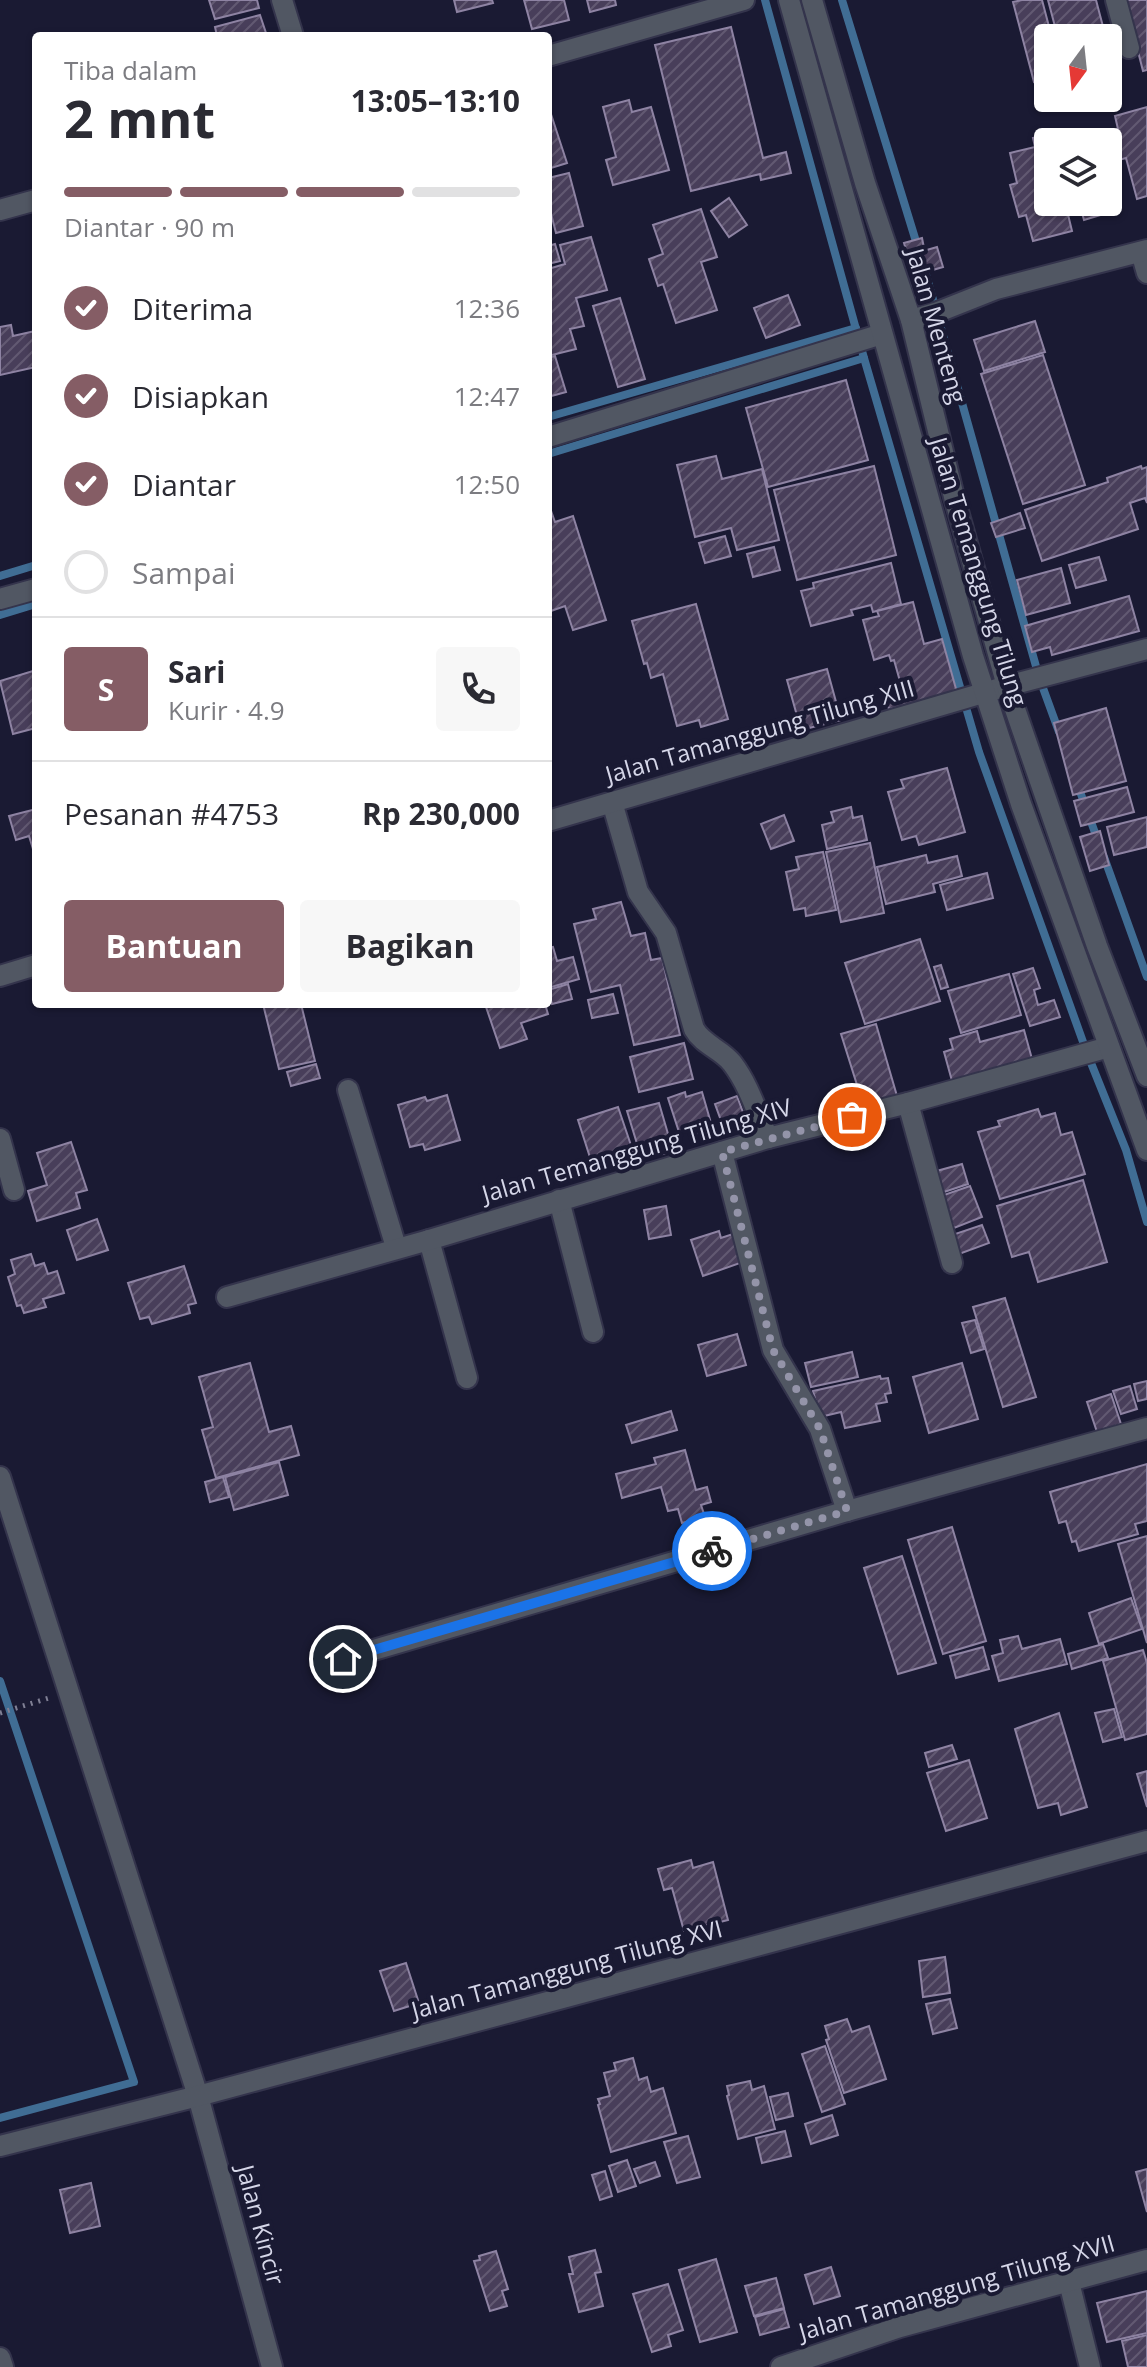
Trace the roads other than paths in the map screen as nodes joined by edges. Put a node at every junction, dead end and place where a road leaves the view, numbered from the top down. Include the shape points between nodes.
1 (282, 0) edge
2 (744, 0) edge
3 (789, 0) edge
4 (812, 0) edge
5 (1116, 0) edge
6 (292, 32) edge
7 (1129, 48) dead end
8 (552, 55) edge
9 (32, 200) edge
10 (5, 203) edge
11 (1144, 251) edge
12 (1147, 273) edge
13 (911, 320) junction
14 (882, 334) junction
15 (552, 436) edge
16 (32, 590) edge
17 (0, 599) edge
18 (1147, 649) edge
19 (1007, 686) junction
20 (986, 693) junction
21 (612, 802) junction
22 (552, 820) edge
23 (32, 966) edge
24 (0, 976) edge
25 (1141, 1041) edge
26 (1109, 1047) junction
27 (1147, 1076) edge
28 (348, 1090) dead end
29 (908, 1103) junction
30 (768, 1138) junction
31 (0, 1139) edge
32 (1147, 1150) edge
33 (722, 1152) junction
34 (14, 1190) dead end
35 (559, 1200) junction
36 (429, 1240) junction
37 (396, 1247) junction
38 (952, 1263) dead end
39 (227, 1297) dead end
40 (593, 1332) dead end
41 (467, 1378) dead end
42 (1147, 1428) edge
43 (0, 1477) edge
44 (847, 1511) junction
45 (343, 1659) dead end
46 (1147, 1841) edge
47 (198, 2096) junction
48 (0, 2146) edge
49 (1147, 2260) edge
50 (1069, 2282) junction
51 (0, 2358) edge
52 (3, 2367) edge
53 (272, 2367) edge
54 (781, 2367) edge
55 (1090, 2367) edge

1 - 6 street
2 - 8 street
3 - 14 street, Jalan Temanggung Tilung
4 - 13 street, Jalan Menteng
5 - 7 street
9 - 10 street
11 - 12 street
11 - 13 street via 996,289
13 - 19 street, Jalan Menteng
14 - 15 street
14 - 20 street, Jalan Temanggung Tilung
16 - 17 street
18 - 19 street, Jalan Tamanggung Tilung XIII
19 - 20 street, Jalan Tamanggung Tilung XIII
19 - 25 street, Jalan Menteng via 1097,946
20 - 21 street, Jalan Tamanggung Tilung XIII
20 - 26 street, Jalan Temanggung Tilung
21 - 22 street, Jalan Tamanggung Tilung XIII
21 - 30 street via 638,892 666,933 694,1029 736,1069
23 - 24 street
25 - 27 street, Jalan Menteng
26 - 29 street, Jalan Temanggung Tilung XIV
26 - 32 street, Jalan Temanggung Tilung
28 - 37 street
29 - 30 street, Jalan Temanggung Tilung XIV
29 - 38 street
30 - 33 street, Jalan Temanggung Tilung XIV
31 - 34 street
33 - 35 street, Jalan Temanggung Tilung XIV
33 - 44 street via 773,1350 820,1429
35 - 36 street, Jalan Temanggung Tilung XIV
35 - 40 street
36 - 37 street, Jalan Temanggung Tilung XIV
36 - 41 street
37 - 39 street, Jalan Temanggung Tilung XIV
42 - 44 street
43 - 47 street, Jalan Kincir
44 - 45 street
46 - 47 street, Jalan Tamanggung Tilung XVI
47 - 48 street, Jalan Tamanggung Tilung XVI
47 - 53 street, Jalan Kincir
49 - 50 street, Jalan Tamanggung Tilung XVII
50 - 54 street, Jalan Tamanggung Tilung XVII via 900,2327
50 - 55 street
51 - 52 street

